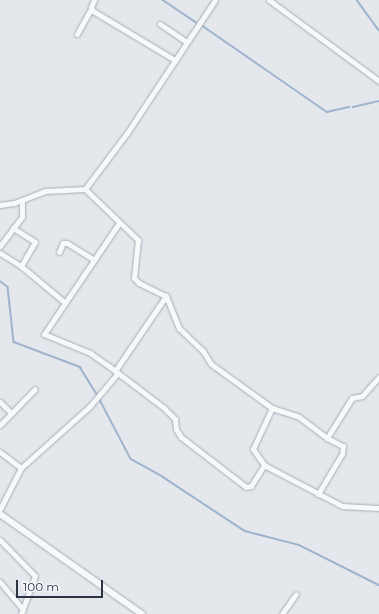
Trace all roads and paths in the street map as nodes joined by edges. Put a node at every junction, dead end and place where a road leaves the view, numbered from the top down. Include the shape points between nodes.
1 (94, 0) edge
2 (215, 0) edge
3 (269, 0) edge
4 (91, 9) junction
5 (160, 24) dead end
6 (77, 34) dead end
7 (187, 42) junction
8 (175, 60) junction
9 (379, 81) edge
10 (85, 189) junction
11 (23, 204) junction
12 (0, 205) edge
13 (119, 223) junction
14 (13, 228) junction
15 (0, 246) edge
16 (59, 252) dead end
17 (0, 253) edge
18 (94, 260) junction
19 (21, 266) junction
20 (166, 296) junction
21 (64, 302) junction
22 (116, 372) junction
23 (379, 377) edge
24 (35, 389) dead end
25 (0, 402) edge
26 (272, 408) junction
27 (11, 414) junction
28 (0, 425) edge
29 (327, 438) junction
30 (0, 452) edge
31 (264, 465) junction
32 (21, 468) junction
33 (318, 494) junction
34 (379, 508) edge
35 (0, 509) edge
36 (0, 514) edge
37 (0, 540) edge
38 (0, 582) edge
39 (296, 594) dead end
40 (22, 611) edge
41 (142, 614) edge
42 (282, 614) edge

1 - 4 street
2 - 7 street
3 - 9 street
4 - 6 street
4 - 8 street
5 - 7 street
7 - 8 street
8 - 10 street via 127,133
10 - 11 street via 45,191
10 - 13 street
11 - 12 street
11 - 14 street via 22,217
13 - 18 street
13 - 20 street via 138,240 134,278
14 - 15 street
14 - 19 street via 35,242
16 - 18 street via 63,243 67,243
17 - 19 street
18 - 21 street
19 - 21 street
20 - 22 street
20 - 26 street via 179,328 203,351 211,364
21 - 22 street via 44,334 90,353
22 - 31 street via 175,419 176,429 181,437 246,487 250,486
22 - 32 street via 96,400
23 - 29 street via 362,396 354,397
24 - 27 street
25 - 27 street
26 - 29 street via 299,417
26 - 31 street via 253,449
27 - 28 street
29 - 33 street via 343,446 344,450
30 - 32 street
31 - 33 street
32 - 35 street
33 - 34 street via 342,506
36 - 41 street
37 - 40 street via 35,576
38 - 40 street
39 - 42 street

